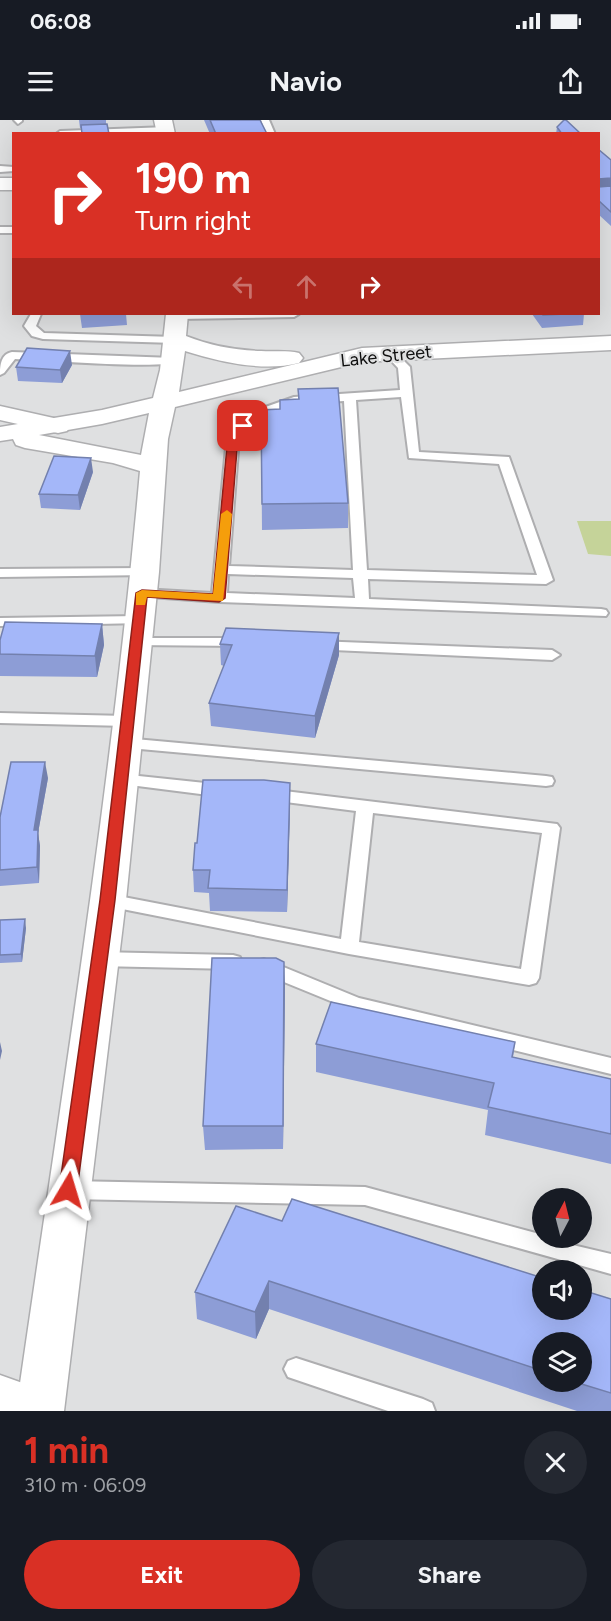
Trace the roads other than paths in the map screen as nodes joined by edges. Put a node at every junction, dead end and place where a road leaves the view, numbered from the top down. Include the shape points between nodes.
1 (164, 127) edge
2 (79, 132) edge
3 (0, 169) edge
4 (8, 179) edge
5 (36, 315) edge
6 (177, 315) edge
7 (611, 343) edge
8 (174, 350) junction
9 (390, 352) junction
10 (362, 355) junction
11 (0, 370) edge
12 (408, 393) junction
13 (350, 396) junction
14 (166, 401) junction
15 (0, 413) edge
16 (58, 426) junction
17 (0, 435) edge
18 (152, 466) junction
19 (222, 570) junction
20 (0, 573) edge
21 (359, 574) junction
22 (218, 597) junction
23 (362, 603) junction
24 (140, 607) junction
25 (601, 613) dead end
26 (0, 622) edge
27 (254, 642) edge
28 (305, 646) edge
29 (552, 655) dead end
30 (0, 718) edge
31 (124, 748) junction
32 (546, 781) dead end
33 (365, 806) junction
34 (108, 900) junction
35 (349, 947) junction
36 (98, 960) junction
37 (611, 1066) edge
38 (68, 1190) junction
39 (611, 1264) edge
40 (296, 1369) dead end
41 (0, 1398) edge
42 (40, 1411) edge
43 (423, 1411) edge

1 - 2 lane
3 - 4 lane
5 - 8 lane via 30,326 43,336
6 - 8 main road
7 - 9 main road, Lake Street
8 - 10 main road via 197,350 234,358
8 - 11 lane via 137,361 12,355
8 - 14 main road
9 - 10 main road, Lake Street
9 - 12 lane via 404,368
10 - 14 main road, Lake Street
12 - 13 lane
12 - 21 lane via 413,454 504,460 546,580
13 - 19 lane via 294,401 252,416 233,436
13 - 21 lane
14 - 16 main road, Lake Street
14 - 18 main road
15 - 16 main road
16 - 17 main road, Lake Street
17 - 18 main road
18 - 24 main road
19 - 21 lane
19 - 22 lane
20 - 24 lane
21 - 23 lane
22 - 23 lane
22 - 24 lane
23 - 25 lane
24 - 26 lane
24 - 27 lane
24 - 31 main road
28 - 29 lane
30 - 31 lane
31 - 32 lane
31 - 33 lane via 243,793
31 - 34 main road
33 - 35 lane
33 - 35 lane via 551,828 529,978
34 - 35 lane
34 - 36 main road
36 - 37 lane via 257,963 355,1004
36 - 38 main road
38 - 39 lane via 365,1196
38 - 42 main road
40 - 43 lane
41 - 42 main road

